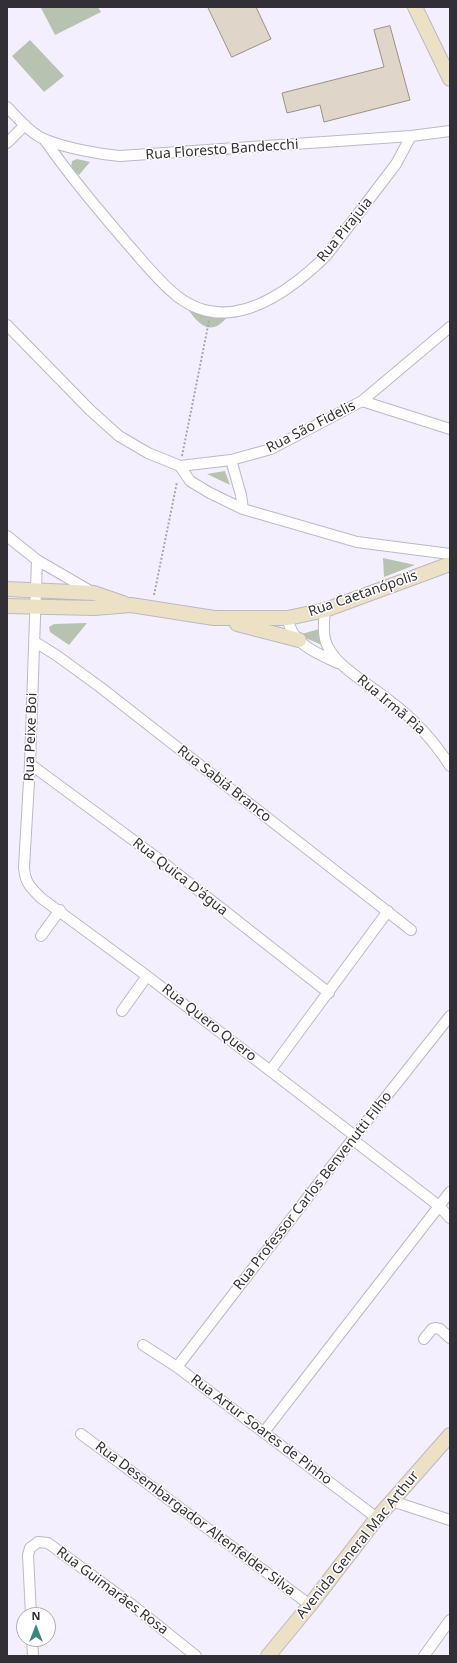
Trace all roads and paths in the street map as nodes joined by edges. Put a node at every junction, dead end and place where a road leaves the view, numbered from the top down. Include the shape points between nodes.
1 (415, 7) edge
2 (450, 79) edge
3 (7, 108) edge
4 (25, 125) junction
5 (450, 131) edge
6 (411, 136) junction
7 (44, 139) junction
8 (7, 143) edge
9 (7, 325) edge
10 (450, 327) edge
11 (362, 401) junction
12 (450, 428) edge
13 (231, 460) junction
14 (180, 466) junction
15 (242, 509) junction
16 (7, 536) edge
17 (450, 554) edge
18 (37, 560) junction
19 (450, 564) edge
20 (7, 589) edge
21 (37, 589) junction
22 (94, 593) junction
23 (131, 605) junction
24 (7, 606) edge
25 (36, 607) junction
26 (324, 610) junction
27 (214, 618) junction
28 (288, 618) junction
29 (299, 640) junction
30 (35, 642) junction
31 (344, 666) junction
32 (30, 764) junction
33 (450, 766) edge
34 (24, 867) joint
35 (60, 910) junction
36 (388, 912) junction
37 (411, 930) dead end
38 (41, 936) dead end
39 (147, 976) junction
40 (329, 993) junction
41 (122, 1012) dead end
42 (450, 1016) edge
43 (270, 1071) junction
44 (353, 1138) junction
45 (450, 1192) edge
46 (439, 1206) junction
47 (450, 1218) edge
48 (450, 1338) edge
49 (424, 1339) dead end
50 (143, 1345) dead end
51 (177, 1367) junction
52 (264, 1432) junction
53 (81, 1434) dead end
54 (450, 1435) edge
55 (392, 1501) junction
56 (377, 1518) junction
57 (450, 1520) edge
58 (310, 1605) junction
59 (31, 1607) edge
60 (450, 1620) edge
61 (196, 1656) edge
62 (268, 1656) edge
63 (424, 1656) edge

1 - 2 main road
3 - 4 street, Rua Floresto Bandecchi
4 - 7 street, Rua Floresto Bandecchi
4 - 8 street
5 - 6 street, Rua Floresto Bandecchi
6 - 7 street, Rua Floresto Bandecchi via 120,156
6 - 7 street, Rua Pirajuia via 392,170 313,270 276,297 260,305 223,313 197,307 178,297 158,279 74,182
9 - 14 street, Rua São Fidelis via 119,436 148,453
10 - 11 street, Rua São Fidelis
11 - 12 street
11 - 13 street, Rua São Fidelis via 271,449
13 - 14 street, Rua São Fidelis
13 - 15 street via 241,495
14 - 15 street via 190,481
15 - 17 street via 357,542
16 - 18 street, Rua Caetanópolis
18 - 21 street
18 - 22 street, Rua Caetanópolis
19 - 26 main road, Rua Caetanópolis
20 - 21 main road, Rua Caetanópolis
21 - 22 main road, Rua Caetanópolis
21 - 25 street
22 - 23 main road, Rua Caetanópolis
23 - 25 main road, Rua Caetanópolis via 94,608
23 - 27 main road, Rua Caetanópolis
24 - 25 main road, Rua Caetanópolis
25 - 30 street, Rua Peixe Boi
26 - 28 main road, Rua Caetanópolis
26 - 31 street, Rua Irmã Pia via 324,636 327,646
27 - 28 main road, Rua Caetanópolis
27 - 29 main road
28 - 29 street, Rua Irmã Pia via 291,630
29 - 31 street, Rua Irmã Pia via 318,654
30 - 32 street, Rua Peixe Boi
30 - 36 street, Rua Sabiá Branco via 100,687
31 - 33 street, Rua Irmã Pia via 420,726 440,749
32 - 34 street, Rua Peixe Boi
32 - 40 street, Rua Quica D'água via 156,857
34 - 35 street, Rua Quero Quero via 25,878 30,887 41,898
35 - 38 street
35 - 39 street, Rua Quero Quero
36 - 37 street, Rua Sabiá Branco
36 - 40 street
39 - 41 street, Rua Quero Quero
39 - 43 street, Rua Quero Quero
40 - 43 street
42 - 44 street, Rua Professor Carlos Benvenutti Filho
43 - 44 street, Rua Quero Quero
44 - 46 street, Rua Quero Quero
44 - 51 street, Rua Professor Carlos Benvenutti Filho
45 - 46 street
46 - 47 street, Rua Quero Quero
46 - 52 street
48 - 49 street via 435,1328
50 - 51 street, Rua Artur Soares de Pinho
51 - 52 street, Rua Artur Soares de Pinho
52 - 56 street, Rua Artur Soares de Pinho
53 - 58 street, Rua Desembargador Altenfelder Silva
54 - 55 main road, Avenida General Mac Arthur
55 - 56 main road, Avenida General Mac Arthur
55 - 57 street
56 - 58 main road, Avenida General Mac Arthur
58 - 62 main road, Avenida General Mac Arthur
59 - 61 street, Rua Guimarães Rosa via 28,1555 30,1548 38,1542 48,1542
60 - 63 street

